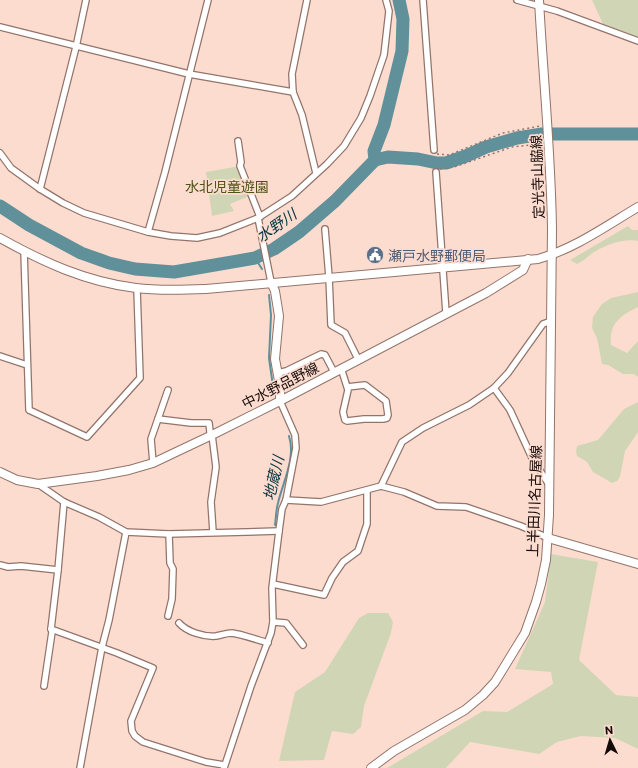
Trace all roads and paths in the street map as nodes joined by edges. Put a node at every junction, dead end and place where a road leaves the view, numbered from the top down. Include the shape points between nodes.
1 (86, 0) edge
2 (208, 0) edge
3 (307, 0) edge
4 (386, 0) edge
5 (423, 0) edge
6 (517, 0) edge
7 (539, 3) edge
8 (0, 27) edge
9 (638, 41) edge
10 (76, 47) junction
11 (189, 74) junction
12 (293, 92) junction
13 (548, 127) junction
14 (238, 141) dead end
15 (549, 142) junction
16 (434, 150) joint
17 (0, 153) edge
18 (436, 172) joint
19 (316, 173) junction
20 (40, 189) junction
21 (638, 207) edge
22 (259, 217) junction
23 (325, 230) dead end
24 (148, 232) junction
25 (0, 238) edge
26 (24, 251) junction
27 (552, 255) junction
28 (528, 259) junction
29 (443, 267) junction
30 (329, 277) junction
31 (271, 282) junction
32 (137, 289) junction
33 (446, 312) junction
34 (551, 321) junction
35 (0, 356) edge
36 (358, 359) junction
37 (27, 365) junction
38 (338, 370) junction
39 (278, 373) junction
40 (347, 387) junction
41 (494, 388) junction
42 (168, 390) dead end
43 (280, 401) junction
44 (158, 419) junction
45 (212, 435) junction
46 (153, 463) junction
47 (0, 472) edge
48 (548, 483) junction
49 (38, 484) junction
50 (380, 486) junction
51 (367, 490) junction
52 (286, 500) junction
53 (64, 502) junction
54 (279, 531) junction
55 (126, 532) junction
56 (213, 532) junction
57 (169, 534) junction
58 (548, 538) junction
59 (638, 564) edge
60 (0, 565) edge
61 (58, 570) junction
62 (273, 584) junction
63 (168, 616) dead end
64 (273, 622) junction
65 (179, 623) dead end
66 (51, 629) junction
67 (268, 643) junction
68 (303, 645) dead end
69 (102, 648) junction
70 (44, 686) dead end
71 (224, 767) edge
72 (80, 768) edge
73 (371, 768) edge

1 - 10 street
2 - 11 street
3 - 12 street via 292,74
4 - 19 street via 389,11 384,55 370,96 361,118 344,146
5 - 16 street
6 - 7 street
7 - 9 street
7 - 13 main road, 定光寺山脇線
8 - 10 street
10 - 11 street
10 - 20 street
11 - 12 street
11 - 24 street
12 - 19 street via 302,115
13 - 15 main road, 定光寺山脇線
13 - 16 path via 503,133 449,155 436,154
14 - 22 street via 240,166
15 - 18 path via 512,147
15 - 27 main road, 定光寺山脇線
17 - 20 street via 11,168
18 - 29 street
19 - 22 street via 292,196
20 - 24 street via 84,213
21 - 27 main road
22 - 24 street via 220,233 197,238
22 - 31 street
23 - 30 street
25 - 26 main road
26 - 32 main road via 87,278
26 - 37 street
27 - 28 main road
27 - 34 main road, 上半田川名古屋線
28 - 29 main road
28 - 33 main road, 中水野品野線 via 523,270 486,293
29 - 30 main road
29 - 33 street
30 - 31 main road
30 - 36 street via 331,325 345,333
31 - 32 main road via 206,289
31 - 39 main road via 279,316 275,359
32 - 37 street via 140,378 87,437 29,410
33 - 36 main road, 中水野品野線
34 - 41 street via 544,324
34 - 48 main road, 上半田川名古屋線
35 - 37 street
36 - 38 main road, 中水野品野線
38 - 39 street via 325,355 321,354
38 - 40 street
38 - 43 main road, 中水野品野線
39 - 43 main road
40 - 40 street via 343,412 345,420 387,418 386,401 367,385
41 - 48 street via 510,410 533,460
41 - 50 street via 469,405 423,428 402,442
42 - 44 street
43 - 45 main road, 中水野品野線
43 - 52 street via 294,435 296,448
44 - 45 street via 208,423
44 - 46 street via 151,439
45 - 46 main road, 中水野品野線
45 - 56 street via 216,467 212,502
46 - 49 main road, 中水野品野線 via 97,476
47 - 49 main road, 中水野品野線 via 17,480
48 - 58 main road, 上半田川名古屋線
49 - 53 street
50 - 51 street
50 - 58 street via 404,492 437,506 466,507
51 - 52 street via 321,502
51 - 62 street via 367,524 358,551 344,562 324,595
52 - 54 street
53 - 55 street
53 - 61 street
54 - 56 street
54 - 62 street
55 - 57 street
55 - 69 street
56 - 57 street
57 - 63 street via 170,563 173,569 172,599
58 - 59 main road
58 - 73 main road, 上半田川名古屋線 via 541,584 525,633 495,682 464,710 394,751
60 - 61 street
61 - 66 street
62 - 64 street
64 - 67 street
64 - 68 street via 286,623
65 - 67 street via 184,629 207,636 233,633
66 - 69 street
66 - 70 street
67 - 71 street
69 - 71 street via 153,668 131,721 135,736 142,742
69 - 72 street

